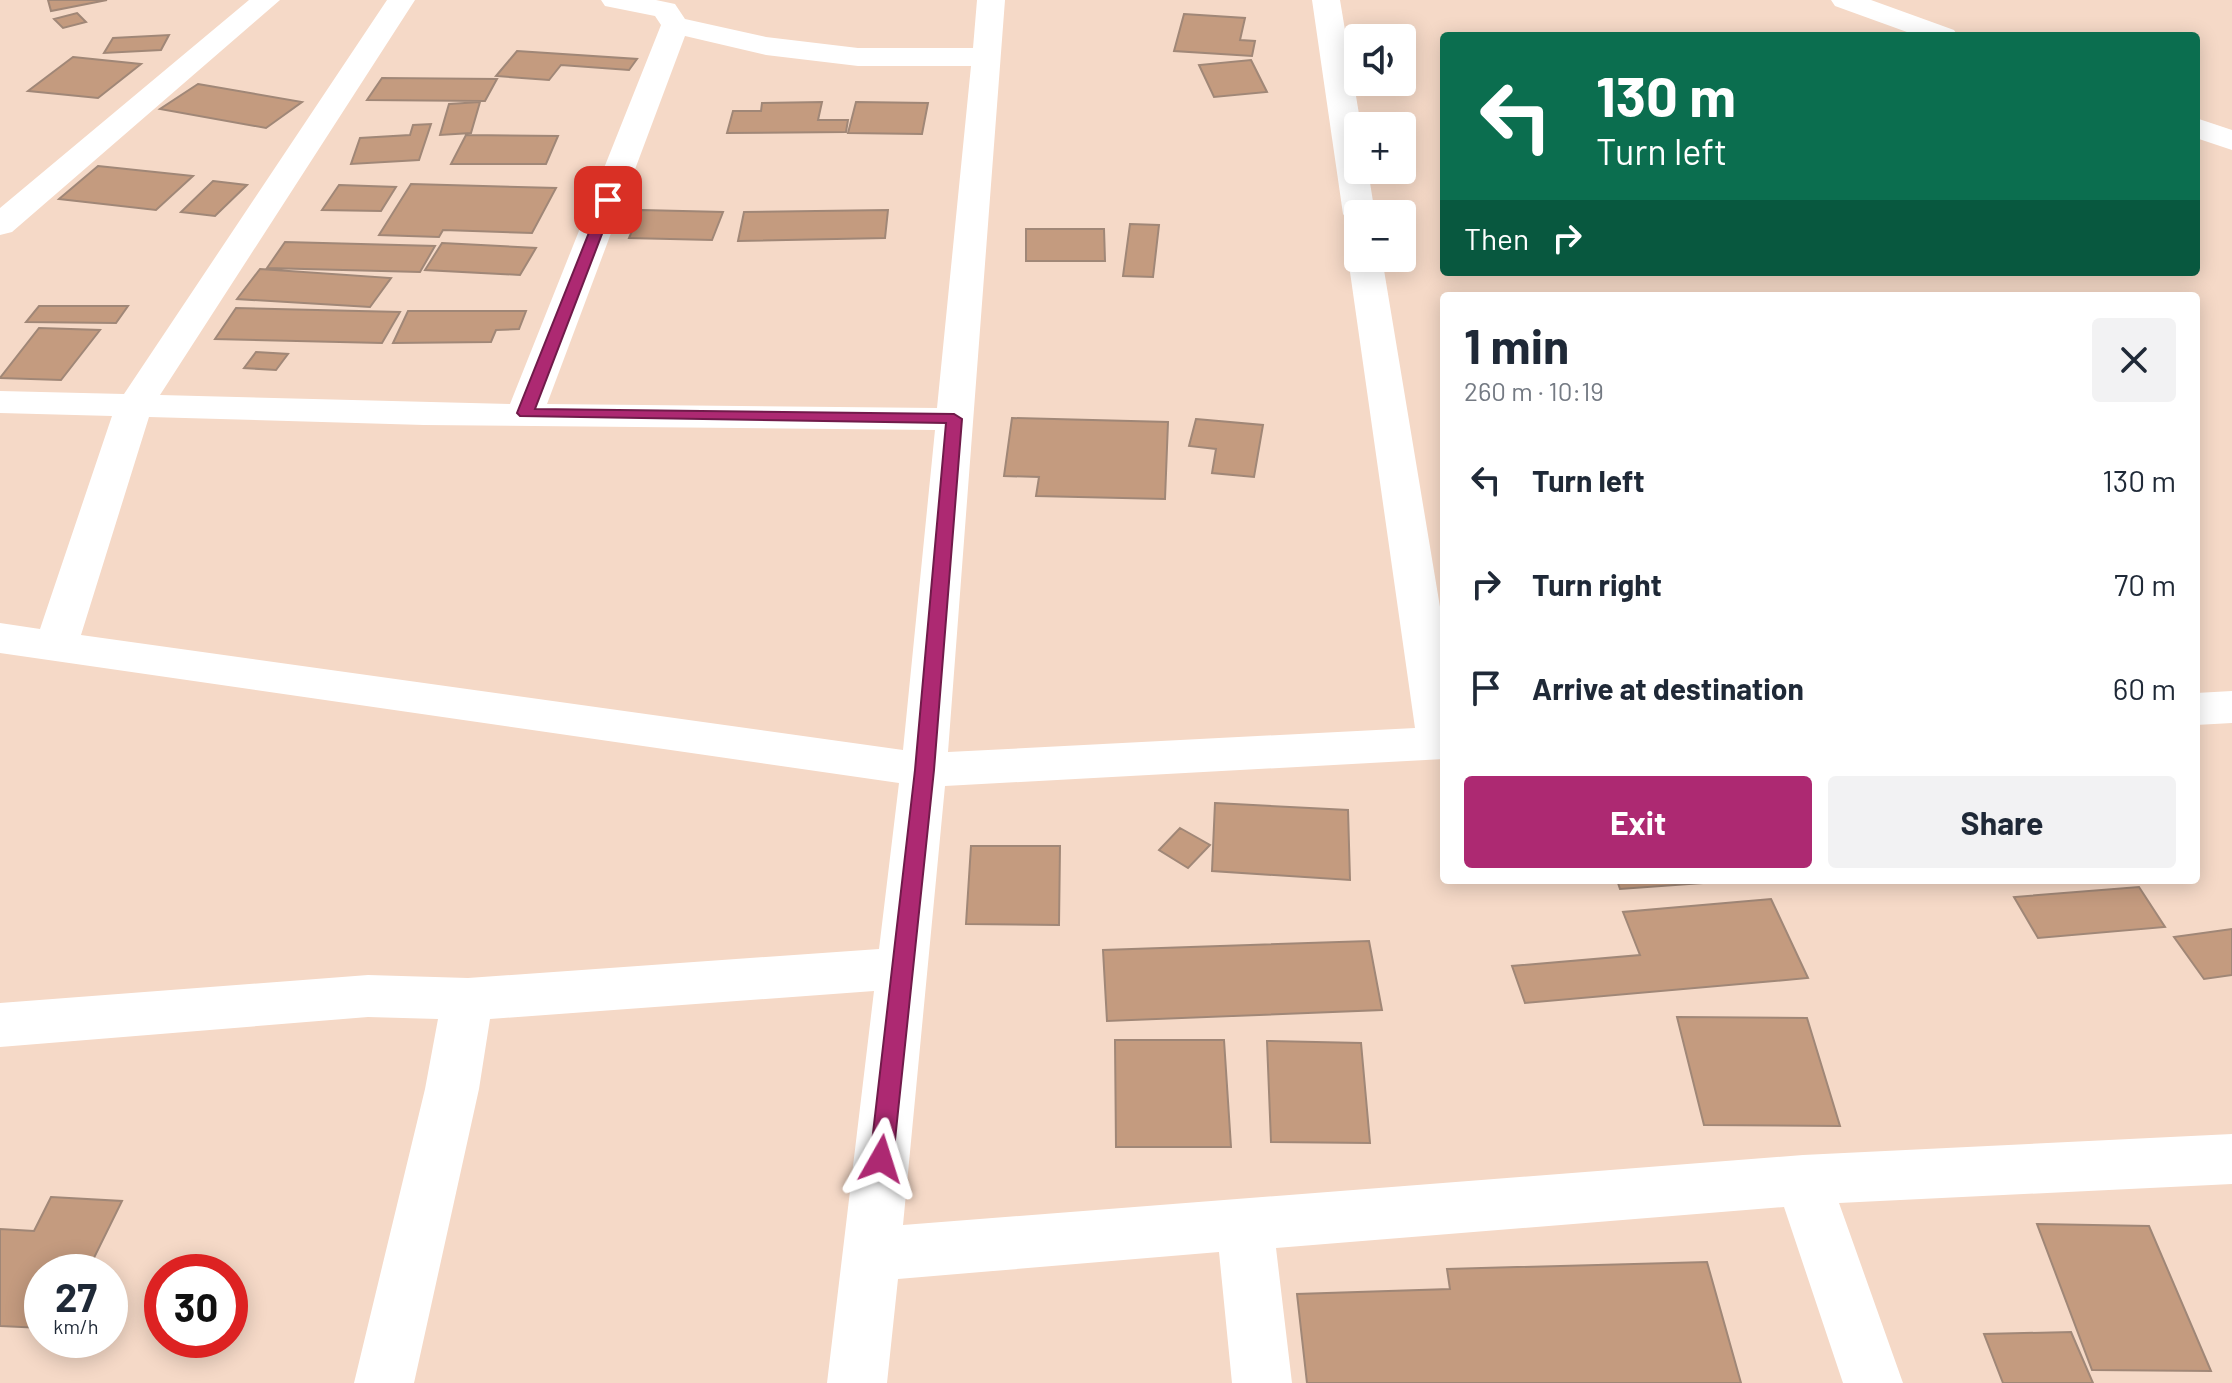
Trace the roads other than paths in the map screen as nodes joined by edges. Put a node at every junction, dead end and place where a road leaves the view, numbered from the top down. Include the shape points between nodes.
1 (266, 0) edge
2 (401, 0) edge
3 (615, 0) edge
4 (991, 0) edge
5 (1326, 0) edge
6 (1845, 0) edge
7 (675, 25) junction
8 (1933, 32) edge
9 (987, 57) junction
10 (2200, 129) edge
11 (2232, 141) edge
12 (1357, 200) edge
13 (0, 225) edge
14 (1367, 272) edge
15 (0, 402) edge
16 (134, 407) junction
17 (525, 413) junction
18 (954, 419) junction
19 (0, 638) edge
20 (56, 646) junction
21 (2232, 707) edge
22 (2200, 709) edge
23 (1440, 730) edge
24 (1440, 743) edge
25 (924, 770) junction
26 (902, 968) junction
27 (468, 999) junction
28 (0, 1025) edge
29 (2232, 1159) edge
30 (1803, 1180) junction
31 (1245, 1224) junction
32 (871, 1254) junction
33 (384, 1383) edge
34 (857, 1383) edge
35 (1262, 1383) edge
36 (1873, 1383) edge

1 - 13 street
2 - 16 street
3 - 7 street via 665,10
4 - 9 street
5 - 12 street
6 - 8 street
7 - 9 street via 766,46 858,57
7 - 17 street
9 - 18 street
10 - 11 street
14 - 23 street
15 - 16 street
16 - 17 street
16 - 20 street
17 - 18 street
18 - 25 street
19 - 20 street
20 - 25 street
21 - 22 street
24 - 25 street
25 - 26 street
26 - 27 street
26 - 32 street
27 - 28 street via 368,996
27 - 33 street
29 - 30 street
30 - 31 street
30 - 36 street
31 - 32 street
31 - 35 street
32 - 34 street

